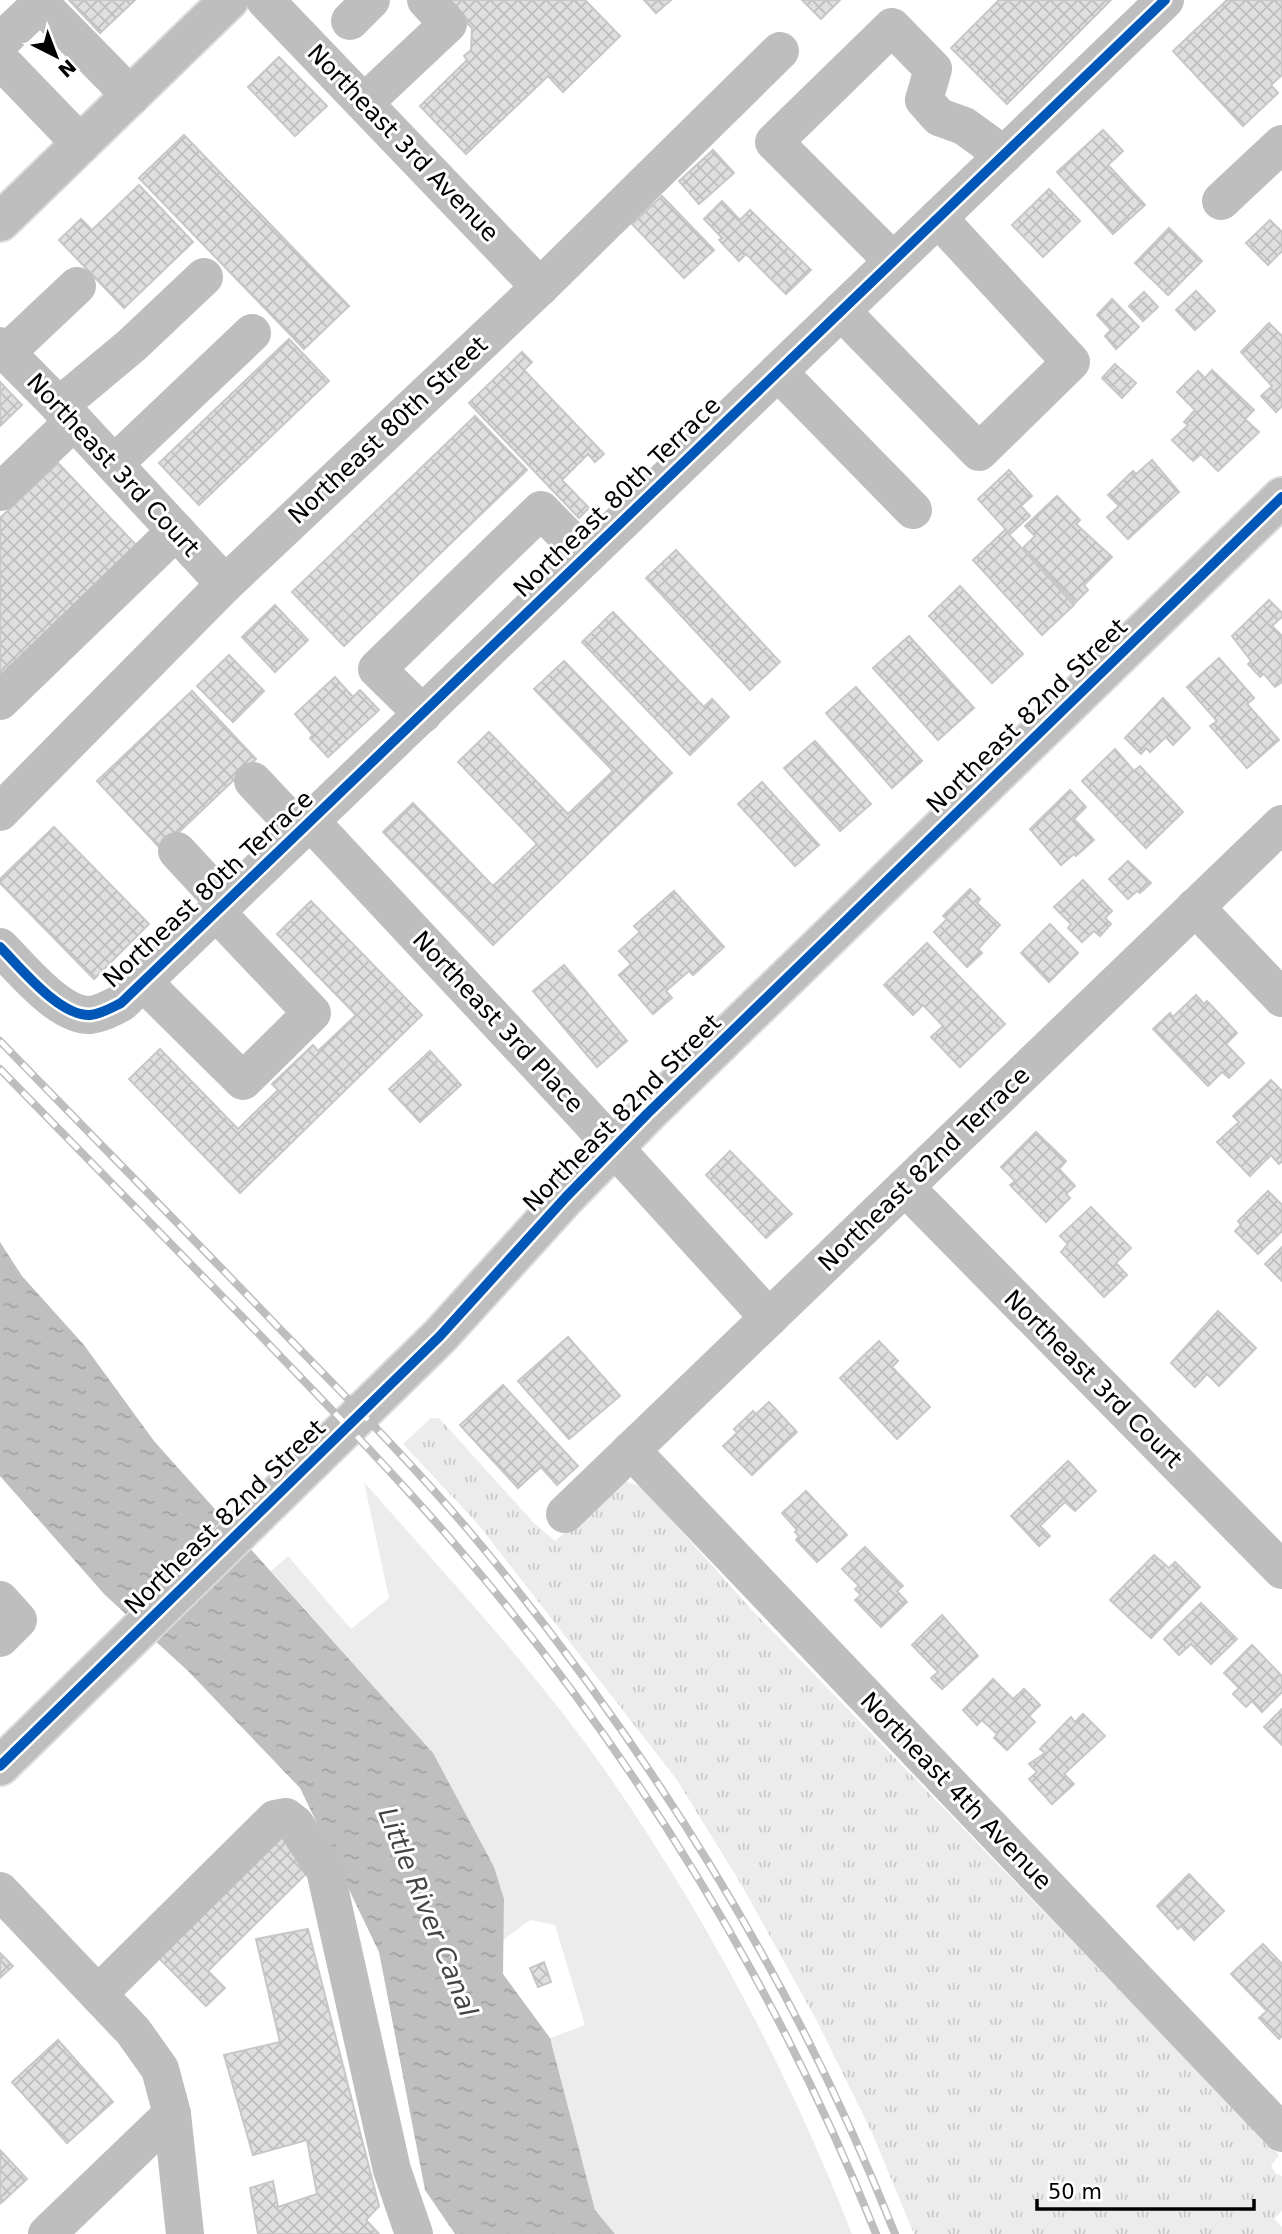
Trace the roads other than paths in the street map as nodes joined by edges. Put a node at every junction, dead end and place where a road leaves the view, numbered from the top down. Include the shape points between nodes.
1 (229, 0) edge
2 (265, 0) edge
3 (426, 0) edge
4 (1165, 0) edge
5 (39, 2) edge
6 (0, 42) edge
7 (780, 51) dead end
8 (0, 60) edge
9 (131, 96) junction
10 (365, 102) junction
11 (81, 144) junction
12 (1282, 144) edge
13 (1004, 155) junction
14 (1221, 201) dead end
15 (938, 218) junction
16 (0, 222) edge
17 (893, 261) junction
18 (204, 277) dead end
19 (76, 286) dead end
20 (540, 287) junction
21 (841, 311) junction
22 (252, 333) dead end
23 (3, 349) edge
24 (778, 372) junction
25 (66, 414) junction
26 (114, 464) junction
27 (0, 492) edge
28 (1282, 498) edge
29 (913, 510) dead end
30 (176, 531) junction
31 (586, 556) junction
32 (225, 584) junction
33 (0, 701) edge
34 (422, 714) junction
35 (253, 781) dead end
36 (0, 812) edge
37 (1282, 824) edge
38 (305, 826) junction
39 (177, 851) dead end
40 (220, 908) junction
41 (1195, 908) junction
42 (0, 947) edge
43 (143, 982) junction
44 (1282, 998) edge
45 (614, 1147) junction
46 (905, 1187) junction
47 (769, 1318) junction
48 (631, 1450) junction
49 (565, 1514) dead end
50 (1282, 1570) edge
51 (0, 1600) edge
52 (0, 1638) edge
53 (0, 1766) edge
54 (0, 1891) edge
55 (98, 1994) junction
56 (172, 2115) junction
57 (1282, 2133) edge
58 (47, 2234) edge
59 (185, 2234) edge
60 (414, 2234) edge

1 - 9 street
2 - 10 street, Northeast 3rd Avenue
3 - 10 street via 448,23
4 - 13 street, Northeast 80th Terrace
5 - 6 street
5 - 9 street
7 - 20 street, Northeast 80th Street
8 - 11 street
9 - 11 street
10 - 20 street, Northeast 3rd Avenue
11 - 16 street
12 - 14 street
13 - 15 street, Northeast 80th Terrace
13 - 17 street via 964,126 939,117 924,100 933,69 892,27 774,142
15 - 17 street, Northeast 80th Terrace
15 - 21 street via 1071,362 979,452
17 - 21 street, Northeast 80th Terrace
18 - 25 street
19 - 23 street
20 - 32 street, Northeast 80th Street
21 - 24 street, Northeast 80th Terrace
22 - 26 street
23 - 25 street, Northeast 3rd Court
24 - 29 street
24 - 31 street, Northeast 80th Terrace
25 - 26 street, Northeast 3rd Court
25 - 27 street
26 - 30 street, Northeast 3rd Court
28 - 45 street, Northeast 82nd Street
30 - 32 street, Northeast 3rd Court
30 - 33 street
31 - 34 street, Northeast 80th Terrace
31 - 34 street via 541,510 377,669
32 - 36 street, Northeast 80th Street
34 - 38 street, Northeast 80th Terrace
35 - 38 street, Northeast 3rd Place
37 - 41 street, Northeast 82nd Terrace
38 - 40 street, Northeast 80th Terrace
38 - 45 street, Northeast 3rd Place
39 - 40 street
40 - 43 street, Northeast 80th Terrace
40 - 43 street via 312,1013 243,1081
41 - 44 street
41 - 46 street, Northeast 82nd Terrace
42 - 43 street, Northeast 80th Terrace via 72,1012 92,1015 121,1003
45 - 47 street, Northeast 3rd Place
45 - 53 street, Northeast 82nd Street via 440,1336
46 - 47 street, Northeast 82nd Terrace
46 - 50 street, Northeast 3rd Court
47 - 48 street, Northeast 82nd Terrace
48 - 49 street, Northeast 82nd Terrace
48 - 57 street, Northeast 4th Avenue
51 - 52 street via 18,1620
54 - 55 street
55 - 56 street via 152,2057
55 - 60 street via 275,1819 286,1817 325,1870 393,2169
56 - 58 street
56 - 59 street

